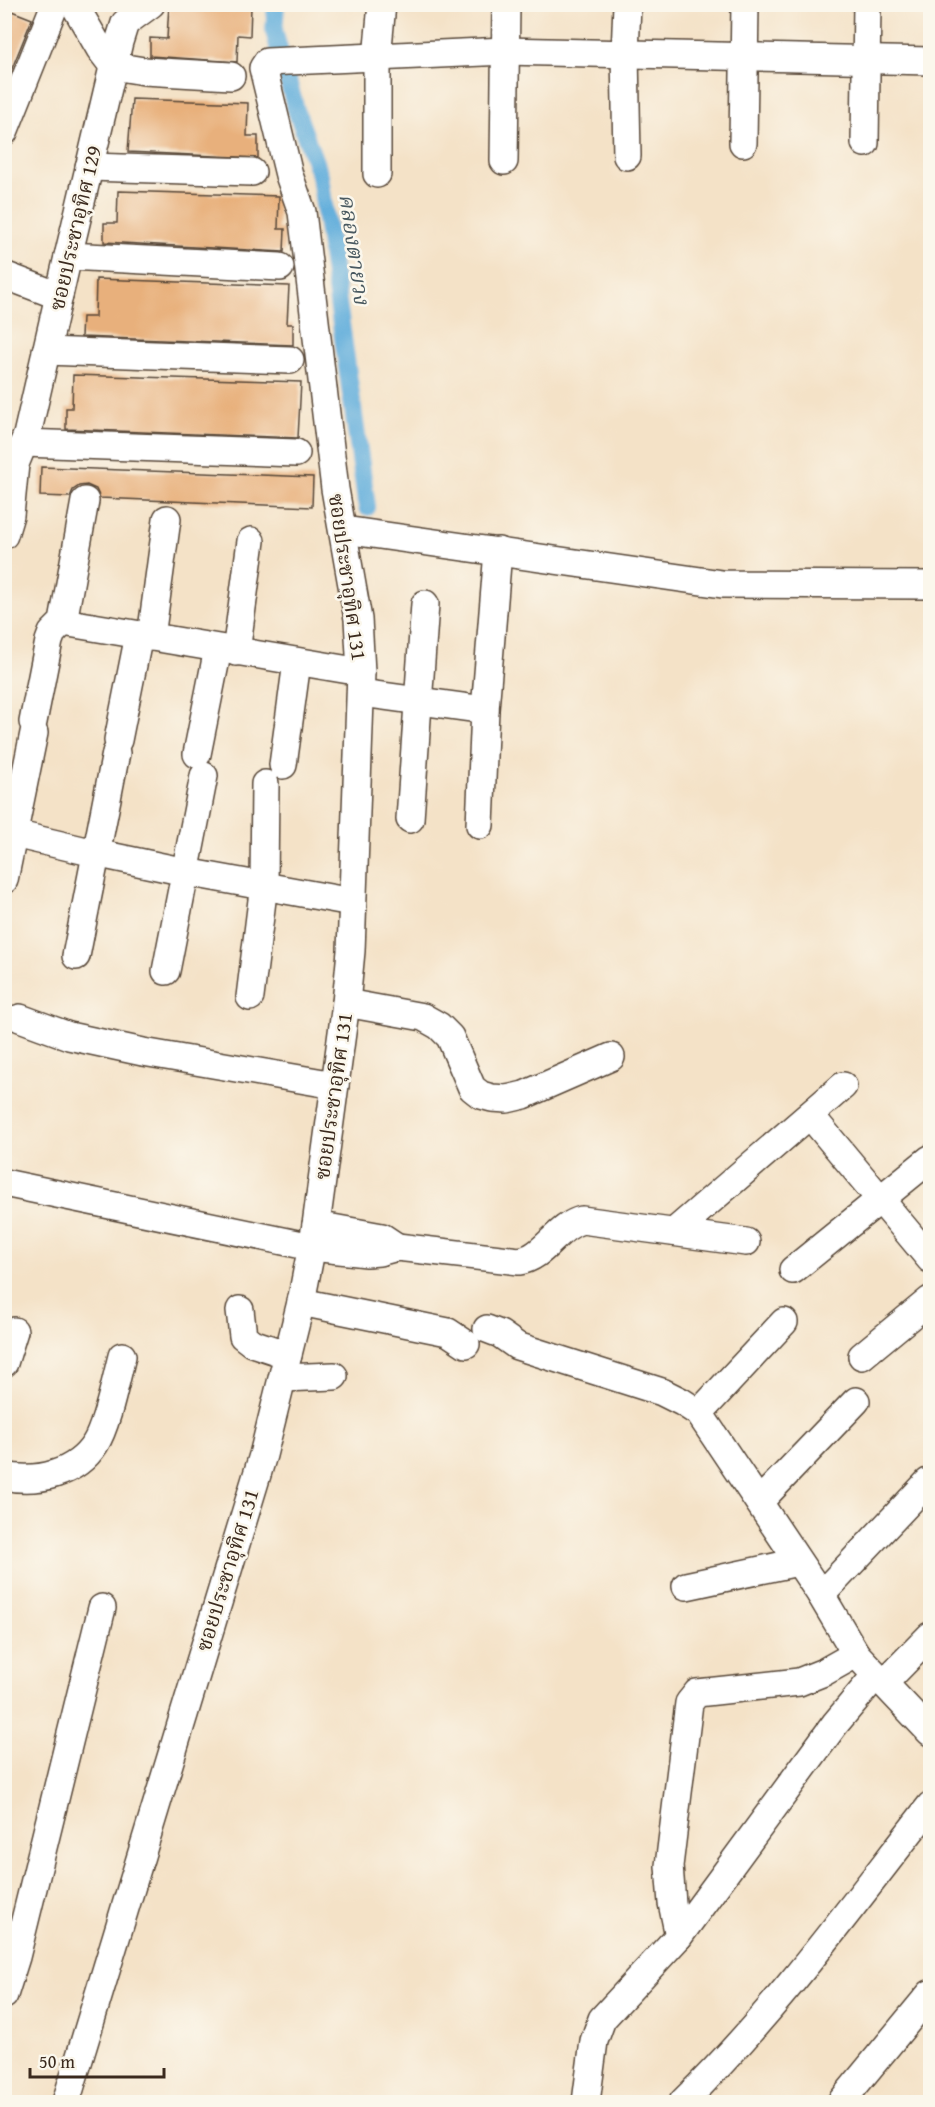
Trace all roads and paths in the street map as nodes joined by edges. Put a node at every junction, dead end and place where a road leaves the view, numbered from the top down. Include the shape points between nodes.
1 (55, 4) edge
2 (74, 4) edge
3 (381, 4) edge
4 (506, 4) edge
5 (627, 4) edge
6 (745, 4) edge
7 (867, 4) edge
8 (151, 5) edge
9 (125, 23) junction
10 (505, 51) junction
11 (625, 54) junction
12 (744, 57) junction
13 (377, 58) junction
14 (866, 60) junction
15 (930, 61) edge
16 (113, 66) junction
17 (231, 76) dead end
18 (4, 132) edge
19 (743, 143) dead end
20 (866, 143) dead end
21 (627, 156) dead end
22 (504, 161) dead end
23 (89, 167) junction
24 (252, 172) dead end
25 (377, 174) dead end
26 (68, 256) junction
27 (280, 267) dead end
28 (4, 275) edge
29 (59, 296) junction
30 (46, 351) junction
31 (290, 360) dead end
32 (296, 453) dead end
33 (15, 462) edge
34 (85, 501) dead end
35 (166, 519) dead end
36 (344, 530) junction
37 (4, 535) edge
38 (251, 541) dead end
39 (498, 551) junction
40 (930, 585) edge
41 (425, 604) dead end
42 (63, 622) junction
43 (145, 636) junction
44 (227, 651) junction
45 (297, 662) junction
46 (361, 683) junction
47 (418, 700) junction
48 (485, 710) junction
49 (410, 819) dead end
50 (480, 825) dead end
51 (14, 834) junction
52 (95, 853) junction
53 (186, 872) junction
54 (4, 880) edge
55 (264, 884) junction
56 (352, 902) junction
57 (76, 956) dead end
58 (166, 971) dead end
59 (250, 997) dead end
60 (346, 1003) junction
61 (20, 1018) dead end
62 (611, 1057) dead end
63 (335, 1085) junction
64 (843, 1086) dead end
65 (810, 1115) junction
66 (930, 1159) edge
67 (4, 1183) edge
68 (881, 1200) junction
69 (674, 1232) junction
70 (314, 1236) junction
71 (746, 1242) dead end
72 (930, 1259) edge
73 (793, 1270) dead end
74 (930, 1299) edge
75 (301, 1302) junction
76 (240, 1310) dead end
77 (784, 1322) dead end
78 (14, 1331) dead end
79 (122, 1356) dead end
80 (862, 1356) dead end
81 (4, 1363) edge
82 (285, 1366) junction
83 (334, 1376) dead end
84 (856, 1401) dead end
85 (699, 1413) junction
86 (4, 1476) edge
87 (928, 1482) dead end
88 (759, 1502) junction
89 (798, 1562) junction
90 (686, 1586) dead end
91 (821, 1595) junction
92 (102, 1608) dead end
93 (930, 1636) edge
94 (856, 1654) junction
95 (880, 1679) junction
96 (930, 1732) edge
97 (930, 1806) edge
98 (679, 1936) junction
99 (930, 1994) edge
100 (4, 1995) edge
101 (66, 2103) edge
102 (586, 2103) edge
103 (683, 2103) edge
104 (842, 2103) edge

1 - 18 street
2 - 9 street
2 - 16 street
3 - 13 street
4 - 10 street
5 - 11 street
6 - 12 street
7 - 14 street
8 - 9 street
9 - 16 street, ซอยประชาอุทิศ 129
10 - 11 street
10 - 13 street
10 - 22 street
11 - 12 street
11 - 21 street
12 - 14 street
12 - 19 street
13 - 25 street
13 - 36 street, ซอยประชาอุทิศ 131 via 267,62 263,68 302,212 335,489
14 - 15 street
14 - 20 street
16 - 17 street
16 - 23 street, ซอยประชาอุทิศ 129
23 - 24 street
23 - 26 street, ซอยประชาอุทิศ 129
26 - 27 street
26 - 29 street, ซอยประชาอุทิศ 129
28 - 29 street
29 - 30 street, ซอยประชาอุทิศ 129
30 - 31 street
30 - 33 street, ซอยประชาอุทิศ 129
32 - 33 street
33 - 37 street, ซอยประชาอุทิศ 129
34 - 42 street
35 - 43 street
36 - 39 street
36 - 46 street, ซอยประชาอุทิศ 131 via 358,619
38 - 44 street
39 - 40 street via 722,584
39 - 48 street
41 - 47 street
42 - 43 street
42 - 51 street via 49,641
43 - 44 street
43 - 52 street
44 - 45 street
44 - 53 street via 200,765
45 - 46 street
45 - 55 street via 274,774
46 - 47 street
46 - 56 street, ซอยประชาอุทิศ 131
47 - 48 street
47 - 49 street
48 - 50 street
51 - 52 street
51 - 54 street
52 - 53 street
52 - 57 street
53 - 55 street
53 - 58 street
55 - 56 street
55 - 59 street
56 - 60 street, ซอยประชาอุทิศ 131
60 - 62 street via 423,1017 439,1026 450,1037 471,1088 492,1098 507,1100 524,1095
60 - 63 street, ซอยประชาอุทิศ 131
61 - 63 street via 69,1036 143,1052
63 - 70 street, ซอยประชาอุทิศ 131
64 - 65 street
65 - 68 street
65 - 69 street
66 - 68 street
67 - 70 street
68 - 72 street
68 - 73 street
69 - 70 street via 582,1220 572,1222 529,1260 519,1261 397,1246 382,1237
69 - 71 street
70 - 75 street, ซอยประชาอุทิศ 131
74 - 80 street
75 - 82 street, ซอยประชาอุทิศ 131
75 - 85 street via 471,1336 498,1350 517,1346 662,1392
76 - 82 street via 243,1336
77 - 85 street
78 - 81 street
79 - 86 street via 95,1445 66,1470 28,1479
82 - 83 street
82 - 101 street, ซอยประชาอุทิศ 131 via 263,1455
84 - 88 street
85 - 88 street
87 - 91 street
88 - 89 street
89 - 90 street
89 - 91 street
91 - 94 street
92 - 100 street
93 - 95 street
94 - 95 street
94 - 98 street via 799,1682 697,1693 689,1703 669,1866
95 - 96 street
95 - 98 street via 835,1724
97 - 103 street via 767,2013
98 - 102 street via 602,2019 594,2041
99 - 104 street

